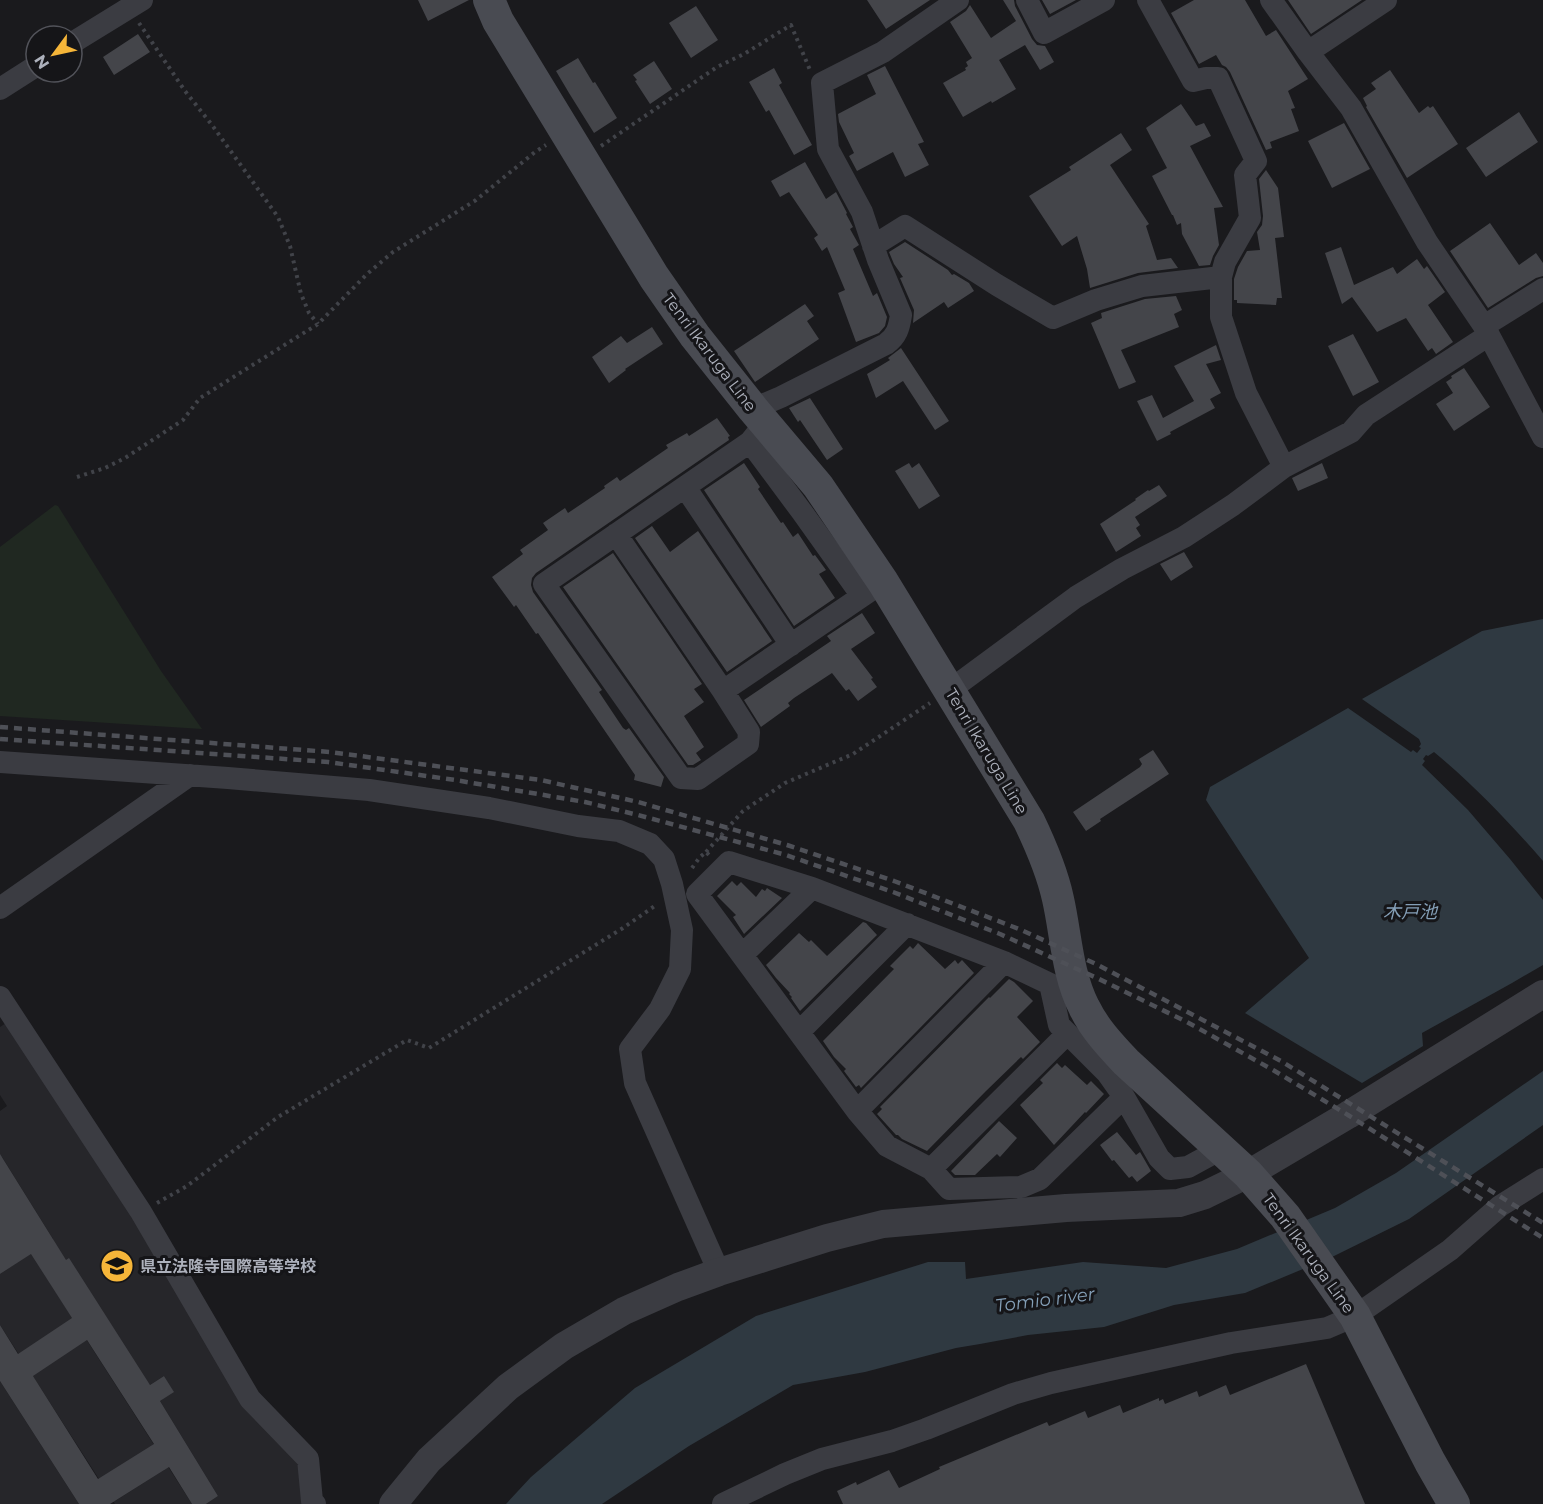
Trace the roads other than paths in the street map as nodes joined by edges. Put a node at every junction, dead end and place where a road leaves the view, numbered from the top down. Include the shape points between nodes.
1 (489, 0) edge
2 (958, 0) edge
3 (1027, 0) edge
4 (1104, 0) edge
5 (1148, 0) edge
6 (1271, 0) edge
7 (1386, 0) edge
8 (135, 4) edge
9 (84, 36) edge
10 (1308, 52) junction
11 (24, 74) edge
12 (0, 89) edge
13 (873, 246) junction
14 (1221, 277) junction
15 (1543, 289) edge
16 (1487, 331) junction
17 (756, 425) junction
18 (1543, 437) edge
19 (1284, 467) junction
20 (685, 487) junction
21 (616, 534) junction
22 (873, 589) junction
23 (791, 645) junction
24 (950, 690) junction
25 (723, 691) junction
26 (0, 762) edge
27 (190, 775) junction
28 (812, 888) junction
29 (0, 908) edge
30 (907, 924) junction
31 (742, 955) junction
32 (1004, 962) junction
33 (1543, 994) edge
34 (0, 997) edge
35 (799, 1032) junction
36 (1067, 1034) junction
37 (1124, 1097) junction
38 (857, 1111) junction
39 (1221, 1149) junction
40 (931, 1169) junction
41 (1543, 1179) edge
42 (1257, 1183) junction
43 (719, 1272) junction
44 (1352, 1311) junction
45 (315, 1504) edge
46 (393, 1504) edge
47 (723, 1504) edge
48 (1454, 1504) edge

1 - 17 main road, Tenri Ikaruga Line via 498,21 654,277
2 - 13 street via 883,52 822,83 828,149 862,212
3 - 4 street via 1044,33
5 - 14 street via 1193,81 1218,78 1256,161 1245,175 1250,218 1225,262
6 - 10 street
7 - 10 street
8 - 9 street
10 - 16 street via 1351,108 1427,242
11 - 12 street
13 - 14 street via 905,226 1053,318 1142,286
13 - 17 street via 901,315 894,338
14 - 19 street via 1221,317 1246,393
15 - 16 street
16 - 18 street
16 - 19 street via 1366,415 1351,432
17 - 20 street
17 - 22 main road, Tenri Ikaruga Line via 818,486
19 - 24 street via 1184,537 1076,597
20 - 21 street
20 - 23 street
21 - 25 street
21 - 25 street via 544,584 681,778 698,779 748,744 750,732
22 - 23 street
22 - 24 main road, Tenri Ikaruga Line
23 - 25 street
24 - 39 main road, Tenri Ikaruga Line via 1041,845 1053,878 1072,974 1095,1026 1126,1062
26 - 27 street
27 - 29 street
27 - 43 street via 369,790 619,831 650,844 664,859 674,893 682,930 680,969 660,1009 630,1049 635,1083
28 - 30 street
28 - 31 street
28 - 31 street via 729,862 697,894
30 - 32 street
30 - 35 street
31 - 35 street
32 - 36 street via 1050,984 1059,1025
32 - 38 street
33 - 42 street via 1348,1115
34 - 45 street via 141,1212 250,1399 308,1459
35 - 38 street
36 - 37 street via 1107,1073
36 - 40 street
37 - 39 street via 1170,1169 1188,1167
37 - 40 street via 1040,1179 1021,1187 949,1189
38 - 40 street via 887,1146
39 - 42 main road, Tenri Ikaruga Line
41 - 44 street via 1500,1206 1450,1250
42 - 43 street via 1179,1203 1066,1208 883,1224
42 - 44 main road, Tenri Ikaruga Line
43 - 46 street via 624,1311 564,1346 508,1387 471,1421 429,1460
44 - 47 street via 1327,1328 1231,1343 1013,1394 892,1441 822,1459
44 - 48 main road, Tenri Ikaruga Line

